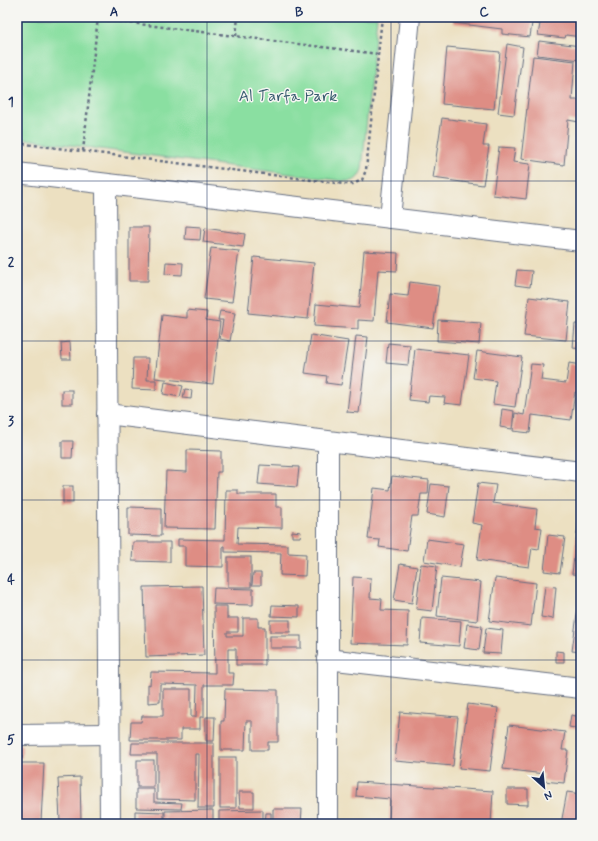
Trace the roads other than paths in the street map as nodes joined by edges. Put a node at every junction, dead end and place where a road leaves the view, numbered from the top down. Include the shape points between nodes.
1 (410, 17) edge
2 (17, 173) edge
3 (106, 184) junction
4 (390, 218) junction
5 (581, 241) edge
6 (107, 414) junction
7 (328, 442) junction
8 (581, 472) edge
9 (327, 659) junction
10 (581, 688) edge
11 (109, 734) junction
12 (17, 736) edge
13 (110, 824) edge
14 (328, 824) edge

1 - 4 street
2 - 3 street
3 - 4 street
3 - 6 street
4 - 5 street
6 - 7 street
6 - 11 street
7 - 8 street
7 - 9 street
9 - 10 street
9 - 14 street
11 - 12 street
11 - 13 street

